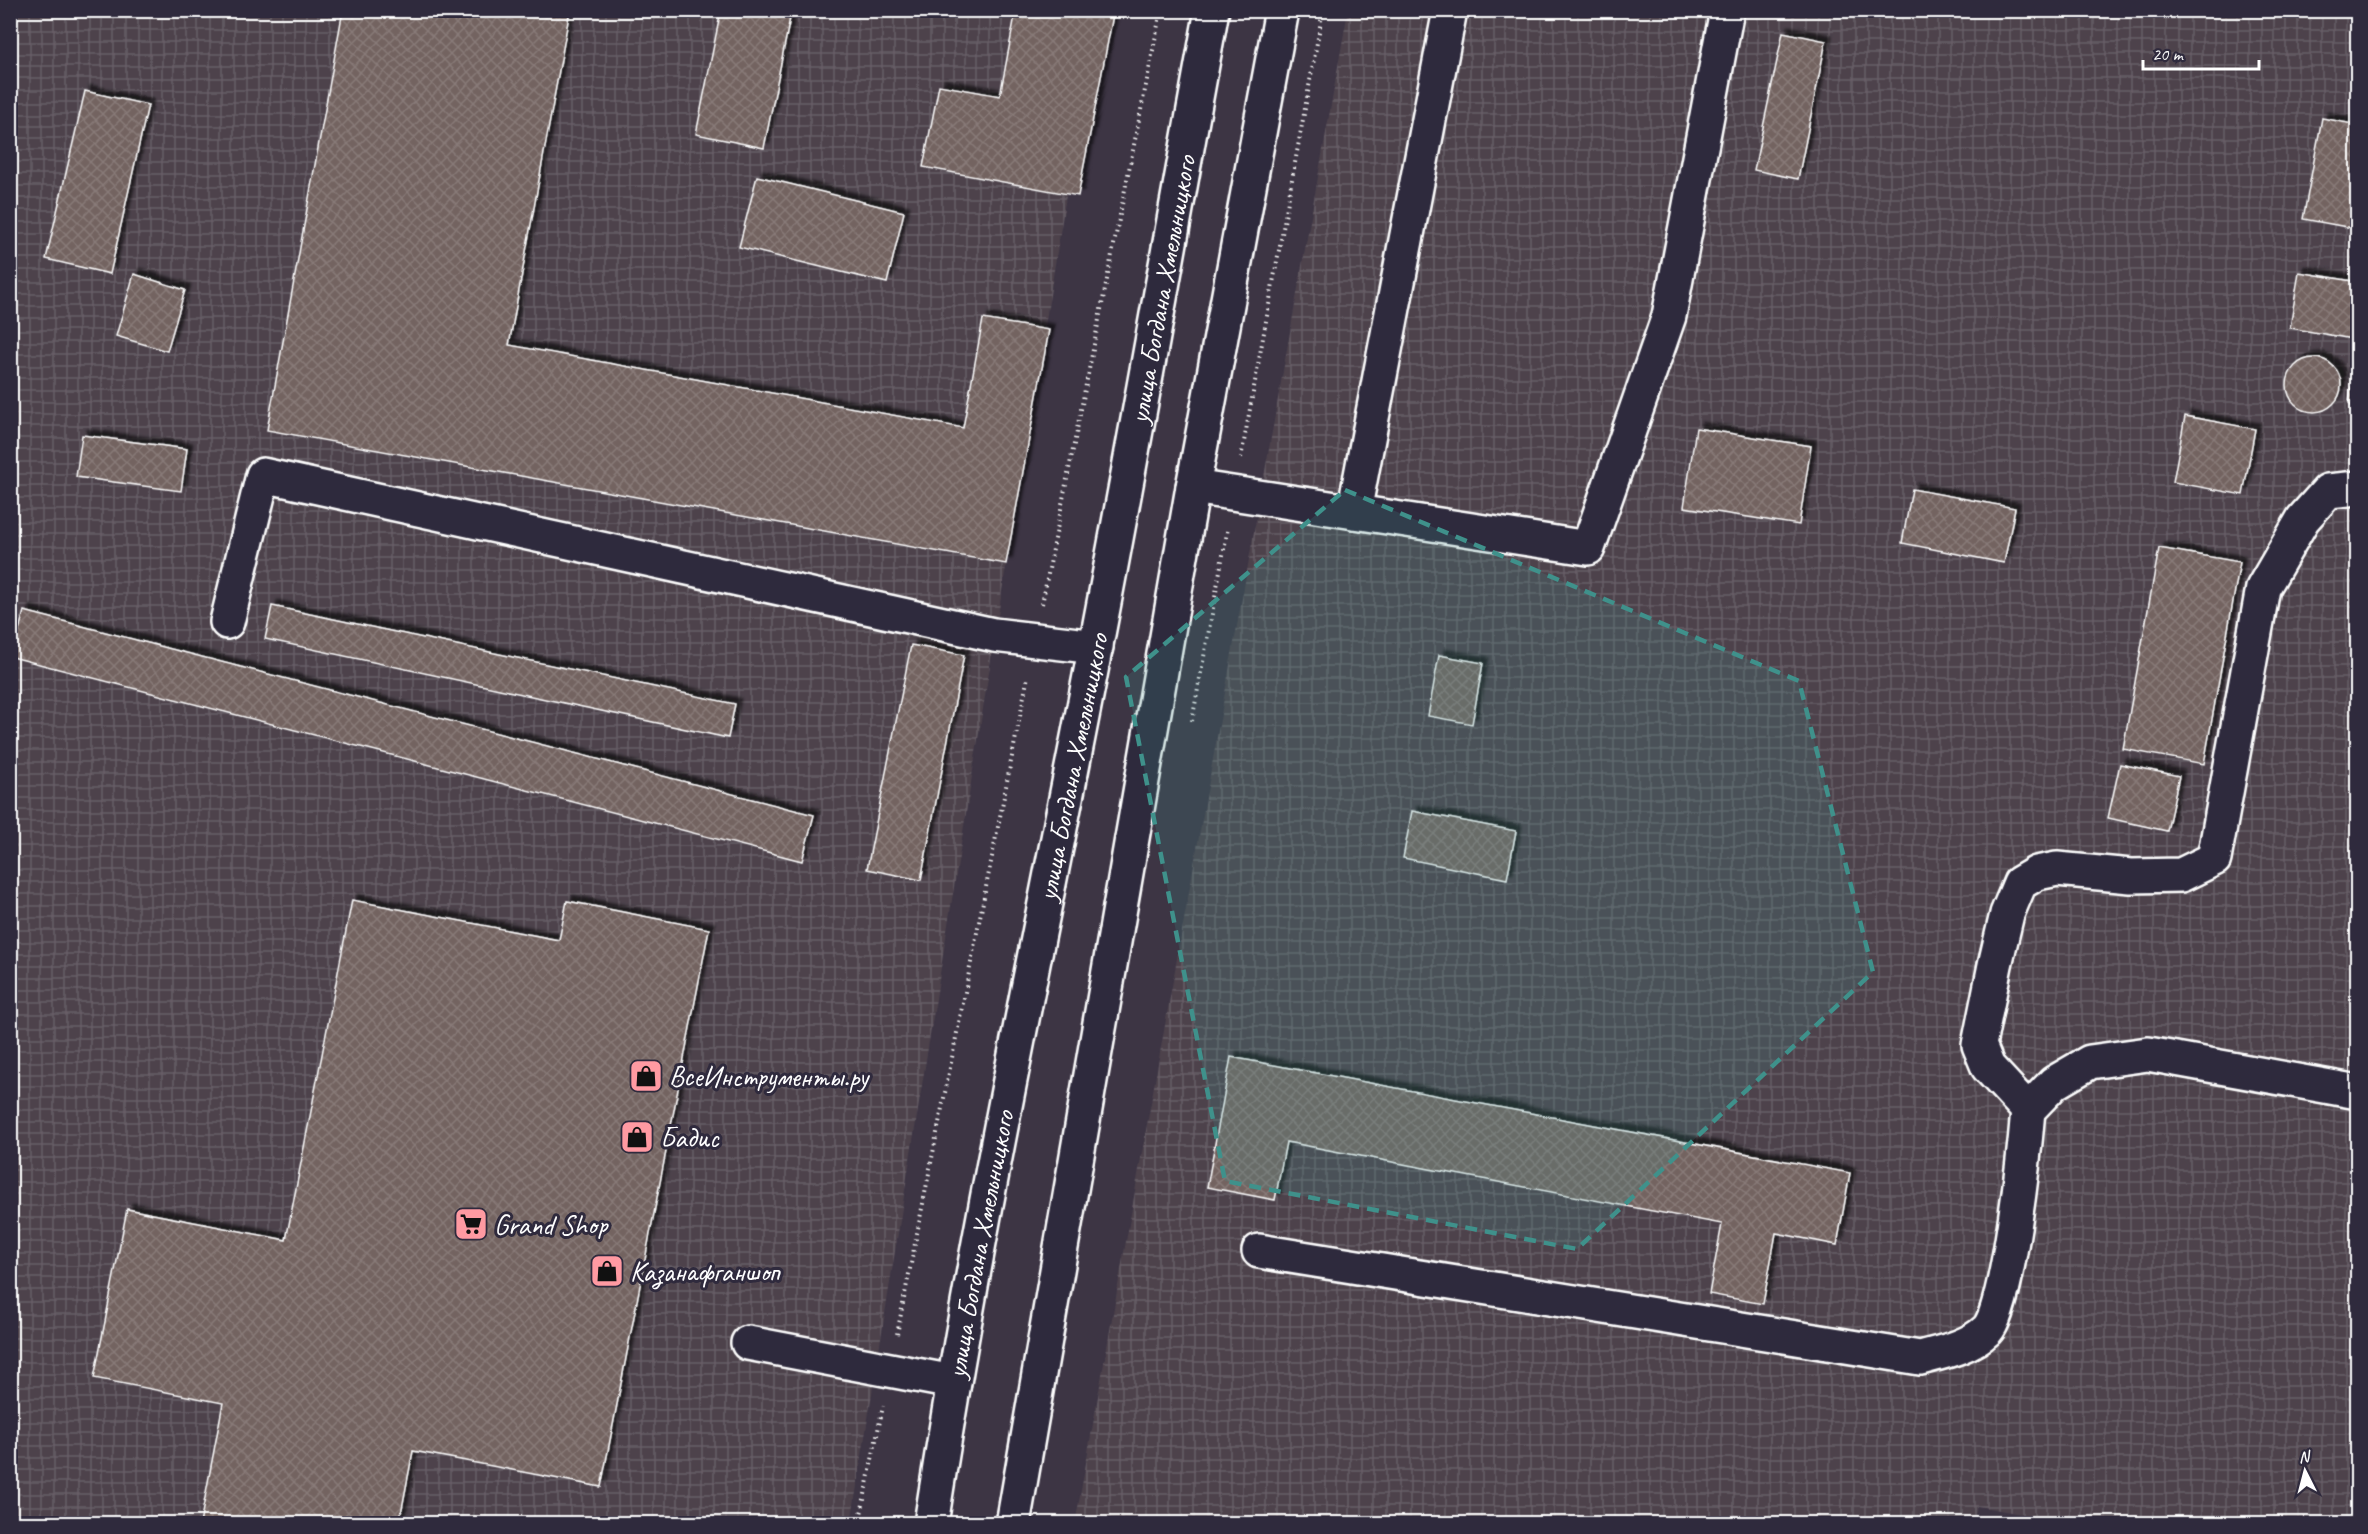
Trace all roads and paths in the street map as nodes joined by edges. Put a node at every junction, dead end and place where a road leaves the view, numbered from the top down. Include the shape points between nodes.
1 (1161, 10) edge
2 (1212, 10) edge
3 (1282, 10) edge
4 (1450, 10) edge
5 (1727, 10) edge
6 (1194, 487) junction
7 (2358, 488) edge
8 (1354, 512) junction
9 (227, 622) dead end
10 (1035, 640) junction
11 (1096, 647) junction
12 (2358, 1092) edge
13 (2028, 1110) junction
14 (1259, 1251) dead end
15 (748, 1343) dead end
16 (890, 1370) junction
17 (953, 1383) junction
18 (859, 1524) edge
19 (931, 1524) edge
20 (1013, 1524) edge

1 - 10 path
2 - 11 main road, улица Богдана Хмельницкого
3 - 6 main road
4 - 8 main road
5 - 8 main road via 1670,316 1588,548
6 - 8 main road
6 - 20 main road
7 - 13 main road via 2328,491 2303,519 2263,588 2214,859 2181,875 2131,876 2057,869 2037,873 2020,883 2007,914 1979,1045 1988,1067
9 - 10 main road via 263,475 994,635
10 - 11 main road
10 - 16 path
11 - 17 main road, улица Богдана Хмельницкого
12 - 13 main road via 2148,1054 2090,1062 2054,1083
13 - 14 main road via 2001,1300 1988,1329 1961,1347 1920,1358
15 - 16 main road
16 - 17 main road
16 - 18 path
17 - 19 main road, улица Богдана Хмельницкого

